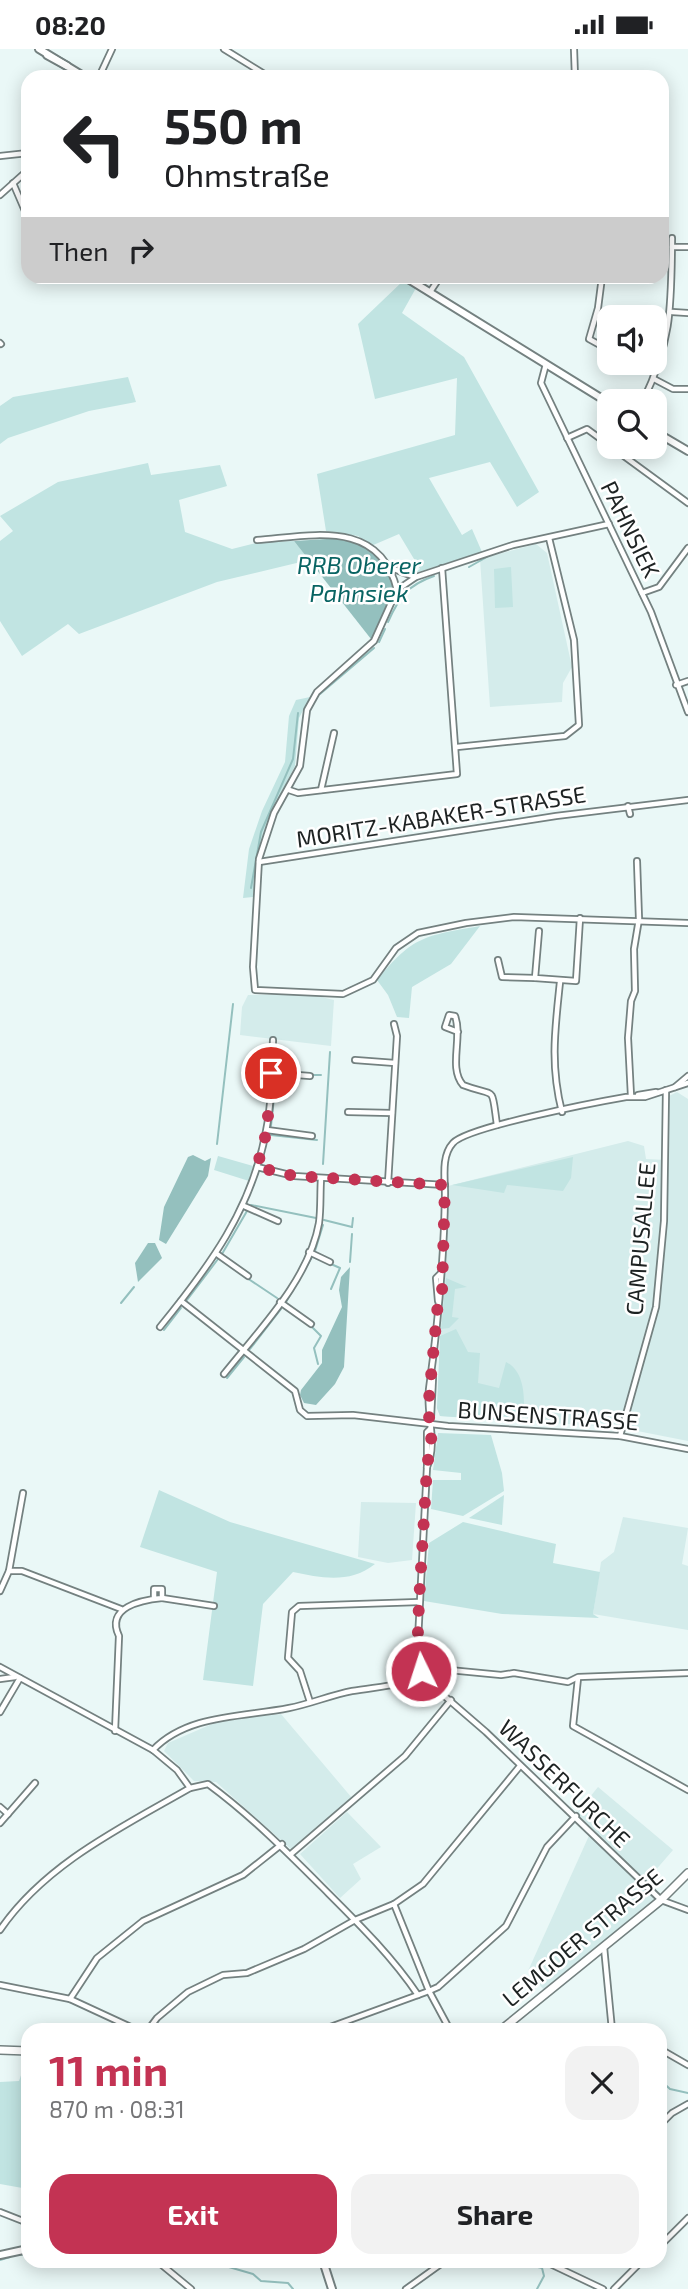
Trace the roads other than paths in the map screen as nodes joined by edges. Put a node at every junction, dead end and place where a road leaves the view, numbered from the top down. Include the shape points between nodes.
1 (112, 49) edge
2 (225, 49) edge
3 (574, 49) edge
4 (43, 51) edge
5 (74, 70) edge
6 (102, 70) edge
7 (258, 70) edge
8 (575, 70) edge
9 (21, 154) edge
10 (0, 156) edge
11 (21, 176) edge
12 (13, 183) junction
13 (0, 195) edge
14 (21, 202) edge
15 (672, 238) dead end
16 (672, 247) junction
17 (688, 247) edge
18 (417, 284) edge
19 (435, 284) edge
20 (601, 284) edge
21 (430, 292) junction
22 (598, 305) edge
23 (597, 311) edge
24 (672, 312) junction
25 (688, 313) edge
26 (667, 331) edge
27 (597, 343) edge
28 (546, 364) junction
29 (655, 375) edge
30 (654, 379) junction
31 (649, 389) edge
32 (688, 389) edge
33 (597, 396) edge
34 (567, 438) junction
35 (667, 439) edge
36 (688, 451) edge
37 (688, 503) edge
38 (609, 524) junction
39 (549, 538) junction
40 (257, 540) dead end
41 (688, 548) edge
42 (391, 568) junction
43 (442, 568) junction
44 (416, 577) junction
45 (397, 590) junction
46 (642, 593) junction
47 (688, 681) edge
48 (676, 685) junction
49 (688, 712) edge
50 (334, 733) dead end
51 (457, 747) junction
52 (289, 790) junction
53 (321, 790) junction
54 (688, 800) edge
55 (651, 805) junction
56 (628, 806) junction
57 (640, 812) dead end
58 (629, 814) dead end
59 (637, 861) dead end
60 (259, 862) junction
61 (580, 918) junction
62 (639, 919) junction
63 (688, 923) edge
64 (540, 932) dead end
65 (498, 960) dead end
66 (535, 978) junction
67 (560, 982) junction
68 (394, 1024) dead end
69 (458, 1033) dead end
70 (274, 1040) dead end
71 (355, 1060) dead end
72 (395, 1063) junction
73 (271, 1073) junction
74 (310, 1076) dead end
75 (688, 1076) edge
76 (688, 1083) edge
77 (675, 1088) junction
78 (666, 1090) junction
79 (634, 1096) junction
80 (348, 1112) dead end
81 (562, 1112) junction
82 (392, 1114) junction
83 (497, 1125) junction
84 (267, 1130) junction
85 (312, 1136) dead end
86 (257, 1167) junction
87 (321, 1179) junction
88 (388, 1182) junction
89 (445, 1185) junction
90 (244, 1206) junction
91 (278, 1221) dead end
92 (309, 1252) junction
93 (217, 1254) junction
94 (330, 1262) dead end
95 (248, 1276) dead end
96 (181, 1301) junction
97 (280, 1302) junction
98 (311, 1324) dead end
99 (160, 1327) dead end
100 (243, 1350) junction
101 (224, 1374) dead end
102 (430, 1420) junction
103 (620, 1436) junction
104 (688, 1449) edge
105 (23, 1493) dead end
106 (9, 1571) junction
107 (0, 1591) edge
108 (155, 1598) junction
109 (162, 1598) junction
110 (419, 1602) junction
111 (214, 1606) dead end
112 (121, 1609) junction
113 (0, 1667) edge
114 (688, 1673) edge
115 (426, 1675) junction
116 (578, 1677) junction
117 (18, 1678) junction
118 (0, 1679) edge
119 (451, 1700) junction
120 (310, 1702) junction
121 (0, 1712) edge
122 (115, 1731) junction
123 (153, 1750) junction
124 (520, 1766) junction
125 (36, 1783) dead end
126 (190, 1789) junction
127 (688, 1790) edge
128 (0, 1807) edge
129 (8, 1814) junction
130 (576, 1816) junction
131 (0, 1823) edge
132 (282, 1844) junction
133 (291, 1854) junction
134 (688, 1873) edge
135 (661, 1899) junction
136 (394, 1905) junction
137 (688, 1910) edge
138 (355, 1920) junction
139 (0, 1930) edge
140 (604, 1946) junction
141 (0, 1985) edge
142 (429, 1991) junction
143 (418, 1995) junction
144 (70, 1999) junction
145 (122, 2023) edge
146 (156, 2023) edge
147 (341, 2023) edge
148 (446, 2023) edge
149 (510, 2023) edge
150 (611, 2023) edge
151 (0, 2050) edge
152 (21, 2051) edge
153 (667, 2053) edge
154 (688, 2064) edge
155 (688, 2104) edge
156 (667, 2120) edge
157 (0, 2212) edge
158 (688, 2218) edge
159 (21, 2220) edge
160 (667, 2239) edge
161 (21, 2250) edge
162 (0, 2255) edge
163 (166, 2268) edge
164 (325, 2268) edge
165 (435, 2268) edge
166 (559, 2268) edge
167 (635, 2268) edge
168 (191, 2289) edge
169 (332, 2289) edge
170 (406, 2289) edge
171 (603, 2289) edge
172 (614, 2289) edge

1 - 6 street
2 - 7 street
3 - 8 street
4 - 5 street via 52,61
9 - 10 street
11 - 12 street
12 - 13 street
12 - 14 street
15 - 16 street
16 - 17 street
16 - 24 street
18 - 21 street
19 - 21 street
20 - 22 street
21 - 28 street
23 - 27 street via 589,339
24 - 25 street
24 - 26 street
28 - 33 street
28 - 34 street, PAHNSIEK via 541,383
29 - 30 street
30 - 31 street
30 - 32 street via 673,389
34 - 37 street via 587,429
34 - 38 street, PAHNSIEK
35 - 36 street
38 - 39 street
38 - 46 street, PAHNSIEK
39 - 43 street
39 - 51 street via 574,640 579,725 565,736
40 - 42 street via 346,535 362,542
41 - 46 street via 659,587
42 - 44 street
42 - 45 street
43 - 44 street
43 - 51 street
44 - 45 street
45 - 52 street via 374,641 311,700 300,766
46 - 48 street, PAHNSIEK
47 - 48 street
48 - 49 street, PAHNSIEK
50 - 53 street
51 - 53 street via 459,771 452,777
52 - 53 street
52 - 60 street via 274,813
54 - 55 street, MORITZ-KABAKER-STRASSE
55 - 56 street, MORITZ-KABAKER-STRASSE
55 - 57 street, MORITZ-KABAKER-STRASSE
56 - 58 street
56 - 60 street, MORITZ-KABAKER-STRASSE
59 - 62 street
60 - 61 street via 255,990 343,994 373,980 396,948 418,933 514,917
61 - 62 street
61 - 67 street via 576,981
62 - 63 street
62 - 79 street via 628,1058
64 - 66 street
65 - 66 street via 502,977
66 - 67 street
67 - 81 street via 553,1057
68 - 72 street
69 - 83 street via 457,1077 463,1085 487,1089 492,1095
70 - 73 street
71 - 72 street
72 - 82 street
73 - 74 street
73 - 84 street
75 - 77 street
76 - 77 street
77 - 78 street
78 - 79 street
78 - 103 street, CAMPUSALLEE via 664,1221 656,1307
79 - 81 street
80 - 82 street
81 - 83 street
82 - 88 street
83 - 89 street via 474,1130 453,1142 445,1158
84 - 85 street
84 - 86 street
86 - 87 street
86 - 90 street
87 - 88 street
87 - 92 street via 319,1222
88 - 89 street
89 - 102 street via 442,1293
90 - 91 street
90 - 93 street
92 - 94 street
92 - 97 street
93 - 95 street
93 - 96 street
96 - 99 street
96 - 100 street
97 - 98 street
97 - 100 street
100 - 101 street
100 - 102 street, BUNSENSTRASSE via 295,1391 300,1410 307,1416
102 - 103 street, BUNSENSTRASSE
102 - 110 street
103 - 104 street, BUNSENSTRASSE
105 - 106 street
106 - 107 street
106 - 112 street via 22,1571
108 - 109 street
108 - 109 street via 154,1589 158,1588
108 - 112 street
109 - 111 street
110 - 115 street via 418,1650
110 - 120 street via 299,1606 292,1612 288,1658 300,1671
112 - 122 street via 116,1629
113 - 117 street
114 - 116 street
115 - 116 street via 439,1669 514,1673 568,1682
115 - 119 street, WASSERFURCHE
115 - 120 street
116 - 127 street via 573,1726
117 - 118 street
117 - 121 street
117 - 122 street
119 - 124 street, WASSERFURCHE
119 - 133 street via 405,1756
120 - 123 street via 207,1722 164,1739
122 - 123 street
123 - 126 street via 177,1770
124 - 130 street, WASSERFURCHE
124 - 136 street via 423,1884
125 - 129 street
126 - 132 street via 208,1784
126 - 139 street via 98,1841 32,1891
128 - 129 street
129 - 131 street
130 - 135 street, WASSERFURCHE
130 - 142 street via 547,1847 506,1926
132 - 133 street
132 - 144 street via 243,1875 143,1920 97,1958
133 - 138 street
134 - 135 main road, LEMGOER STRASSE
135 - 137 street
135 - 140 main road, LEMGOER STRASSE
136 - 138 street
136 - 142 street
138 - 143 street
138 - 146 street via 304,1949 247,1973 223,1975 188,1993
140 - 149 main road, LEMGOER STRASSE
140 - 150 street
141 - 144 street
142 - 143 street
142 - 148 street
143 - 147 street
144 - 145 street
151 - 152 main road
153 - 154 street
155 - 156 street
157 - 159 street
158 - 160 street
161 - 162 street
163 - 168 street
164 - 169 street
165 - 170 street
166 - 171 street
167 - 172 street

